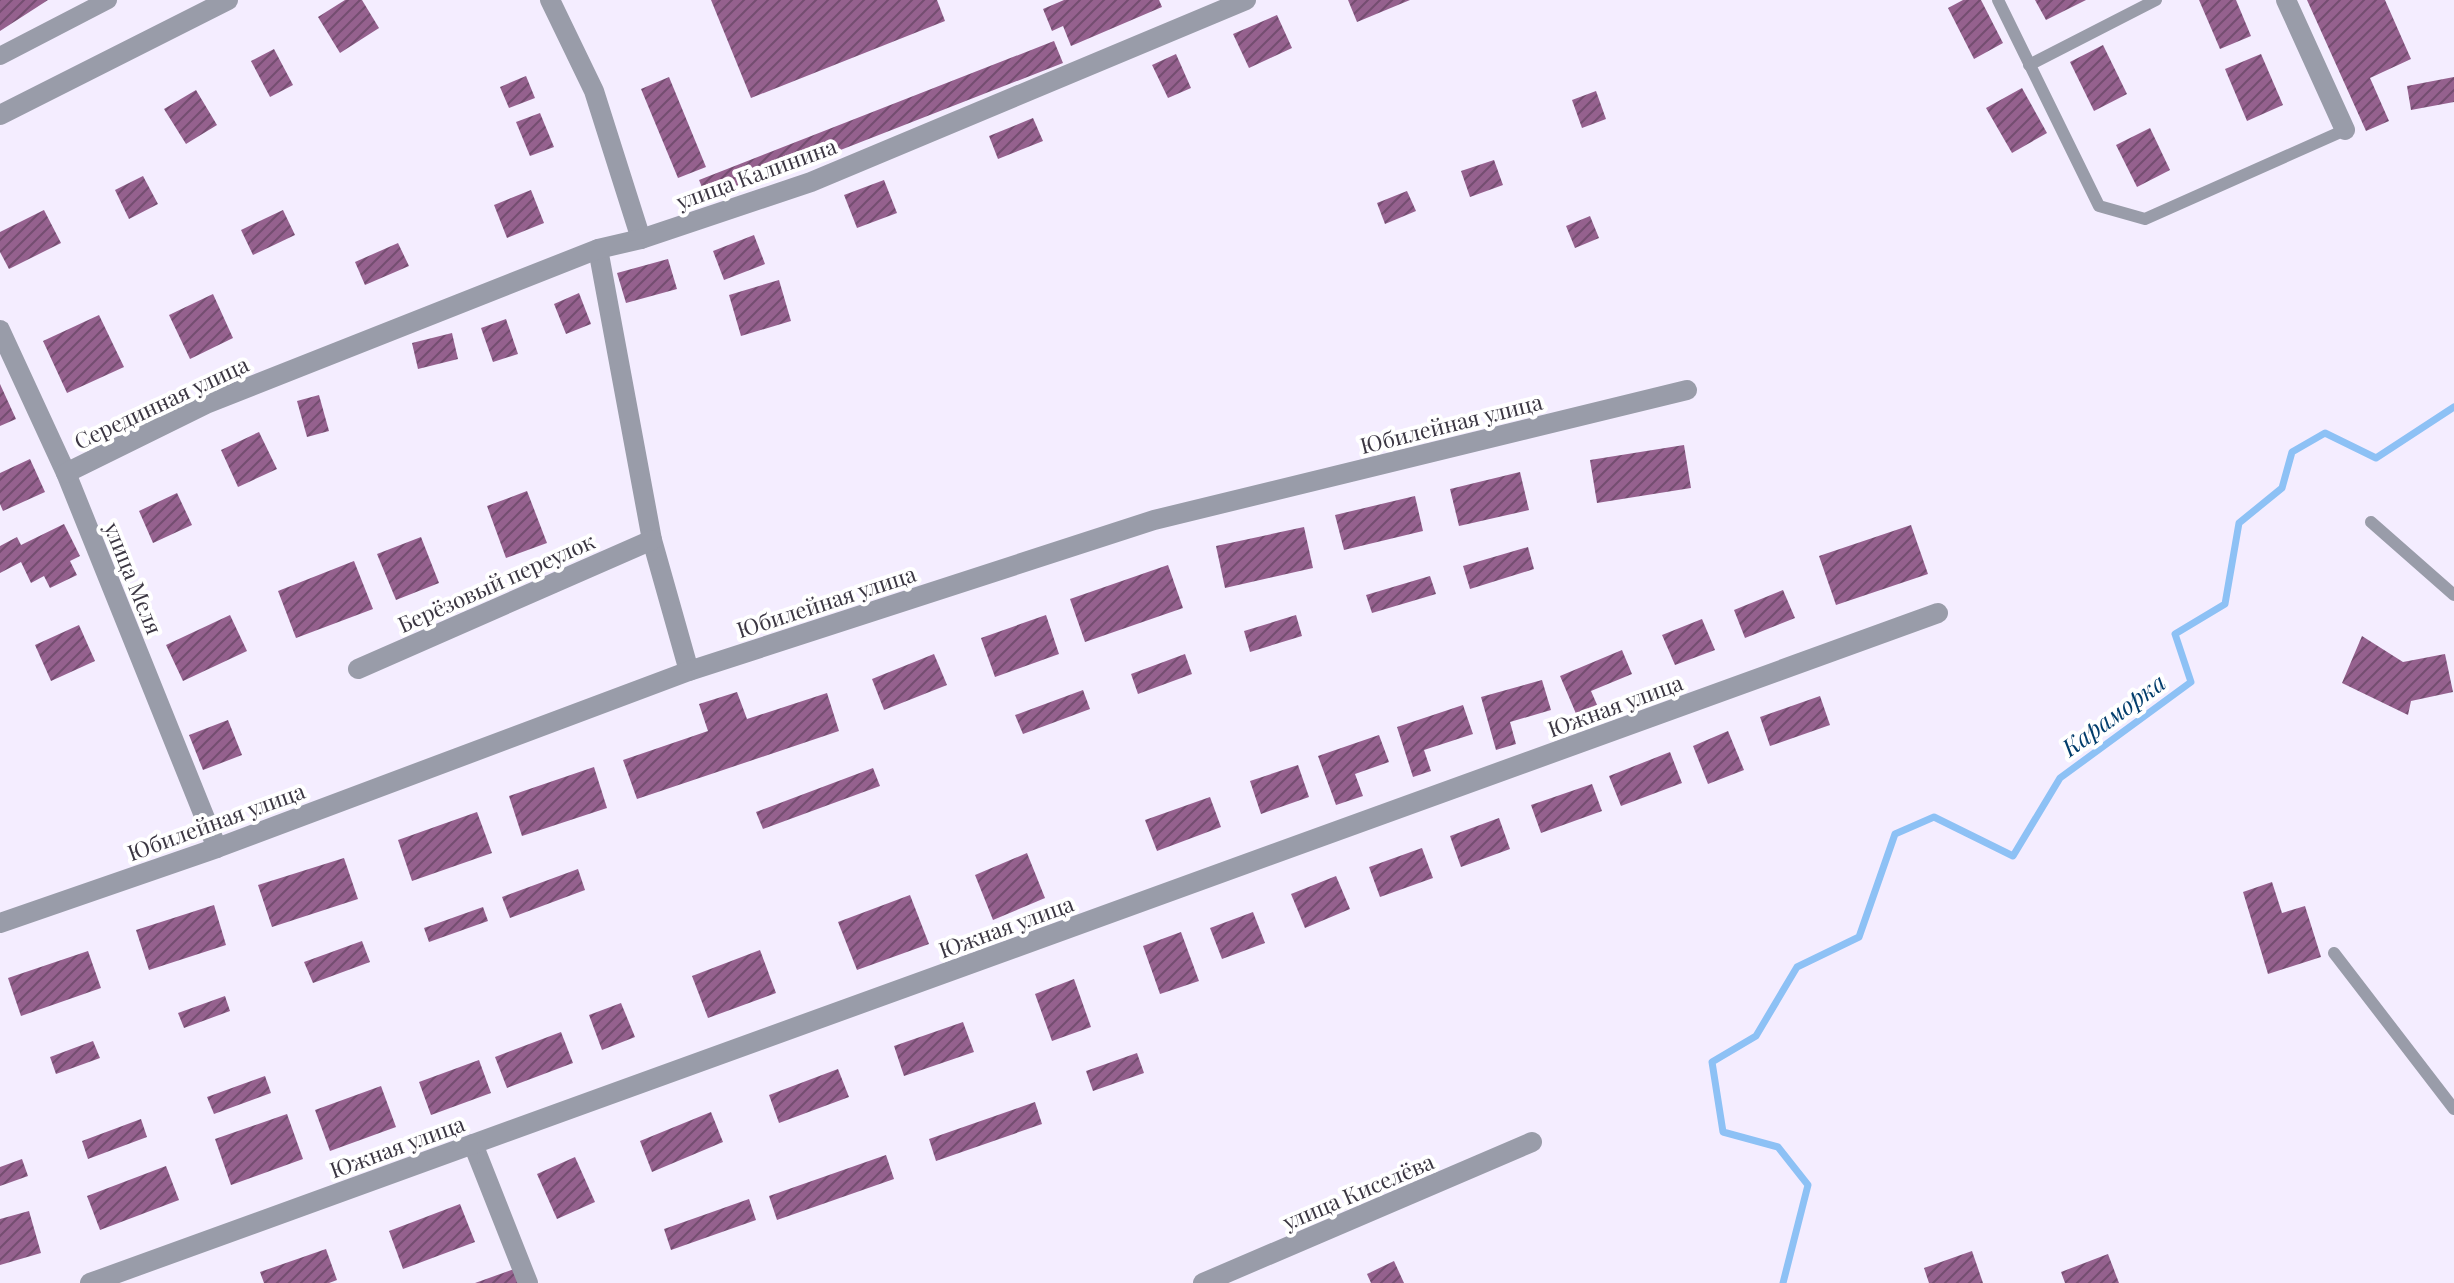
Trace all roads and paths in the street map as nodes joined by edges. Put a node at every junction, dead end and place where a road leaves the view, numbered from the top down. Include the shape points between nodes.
1 (108, 0) edge
2 (228, 0) edge
3 (550, 0) edge
4 (1246, 0) edge
5 (1998, 0) edge
6 (2156, 0) edge
7 (2286, 0) edge
8 (0, 56) edge
9 (2029, 65) junction
10 (0, 115) edge
11 (2345, 130) joint
12 (641, 239) junction
13 (598, 249) junction
14 (0, 330) edge
15 (277, 375) joint
16 (1687, 390) dead end
17 (66, 473) junction
18 (2371, 522) dead end
19 (652, 540) junction
20 (2454, 595) edge
21 (1938, 613) dead end
22 (358, 669) dead end
23 (689, 671) junction
24 (217, 848) junction
25 (0, 923) edge
26 (2334, 953) dead end
27 (2454, 1109) edge
28 (1532, 1142) dead end
29 (473, 1144) junction
30 (90, 1283) edge
31 (528, 1283) edge
32 (1203, 1283) edge

1 - 8 street
2 - 10 street
3 - 12 street via 594,91
4 - 12 street, улица Калинина via 811,182
5 - 9 lane
6 - 9 lane
7 - 11 street
9 - 11 lane via 2099,206 2145,219
12 - 13 street, улица Калинина
13 - 15 street, улица Калинина
13 - 19 street
14 - 17 street, улица Меля
15 - 17 street, Серединная улица
16 - 23 street, Юбилейная улица via 1154,520
17 - 24 street, улица Меля
18 - 20 lane
19 - 22 street, Берёзовый переулок
19 - 23 street
21 - 29 street, Южная улица
23 - 24 street, Юбилейная улица
24 - 25 street, Юбилейная улица
26 - 27 lane
28 - 32 street, улица Киселёва
29 - 30 street, Южная улица
29 - 31 street

